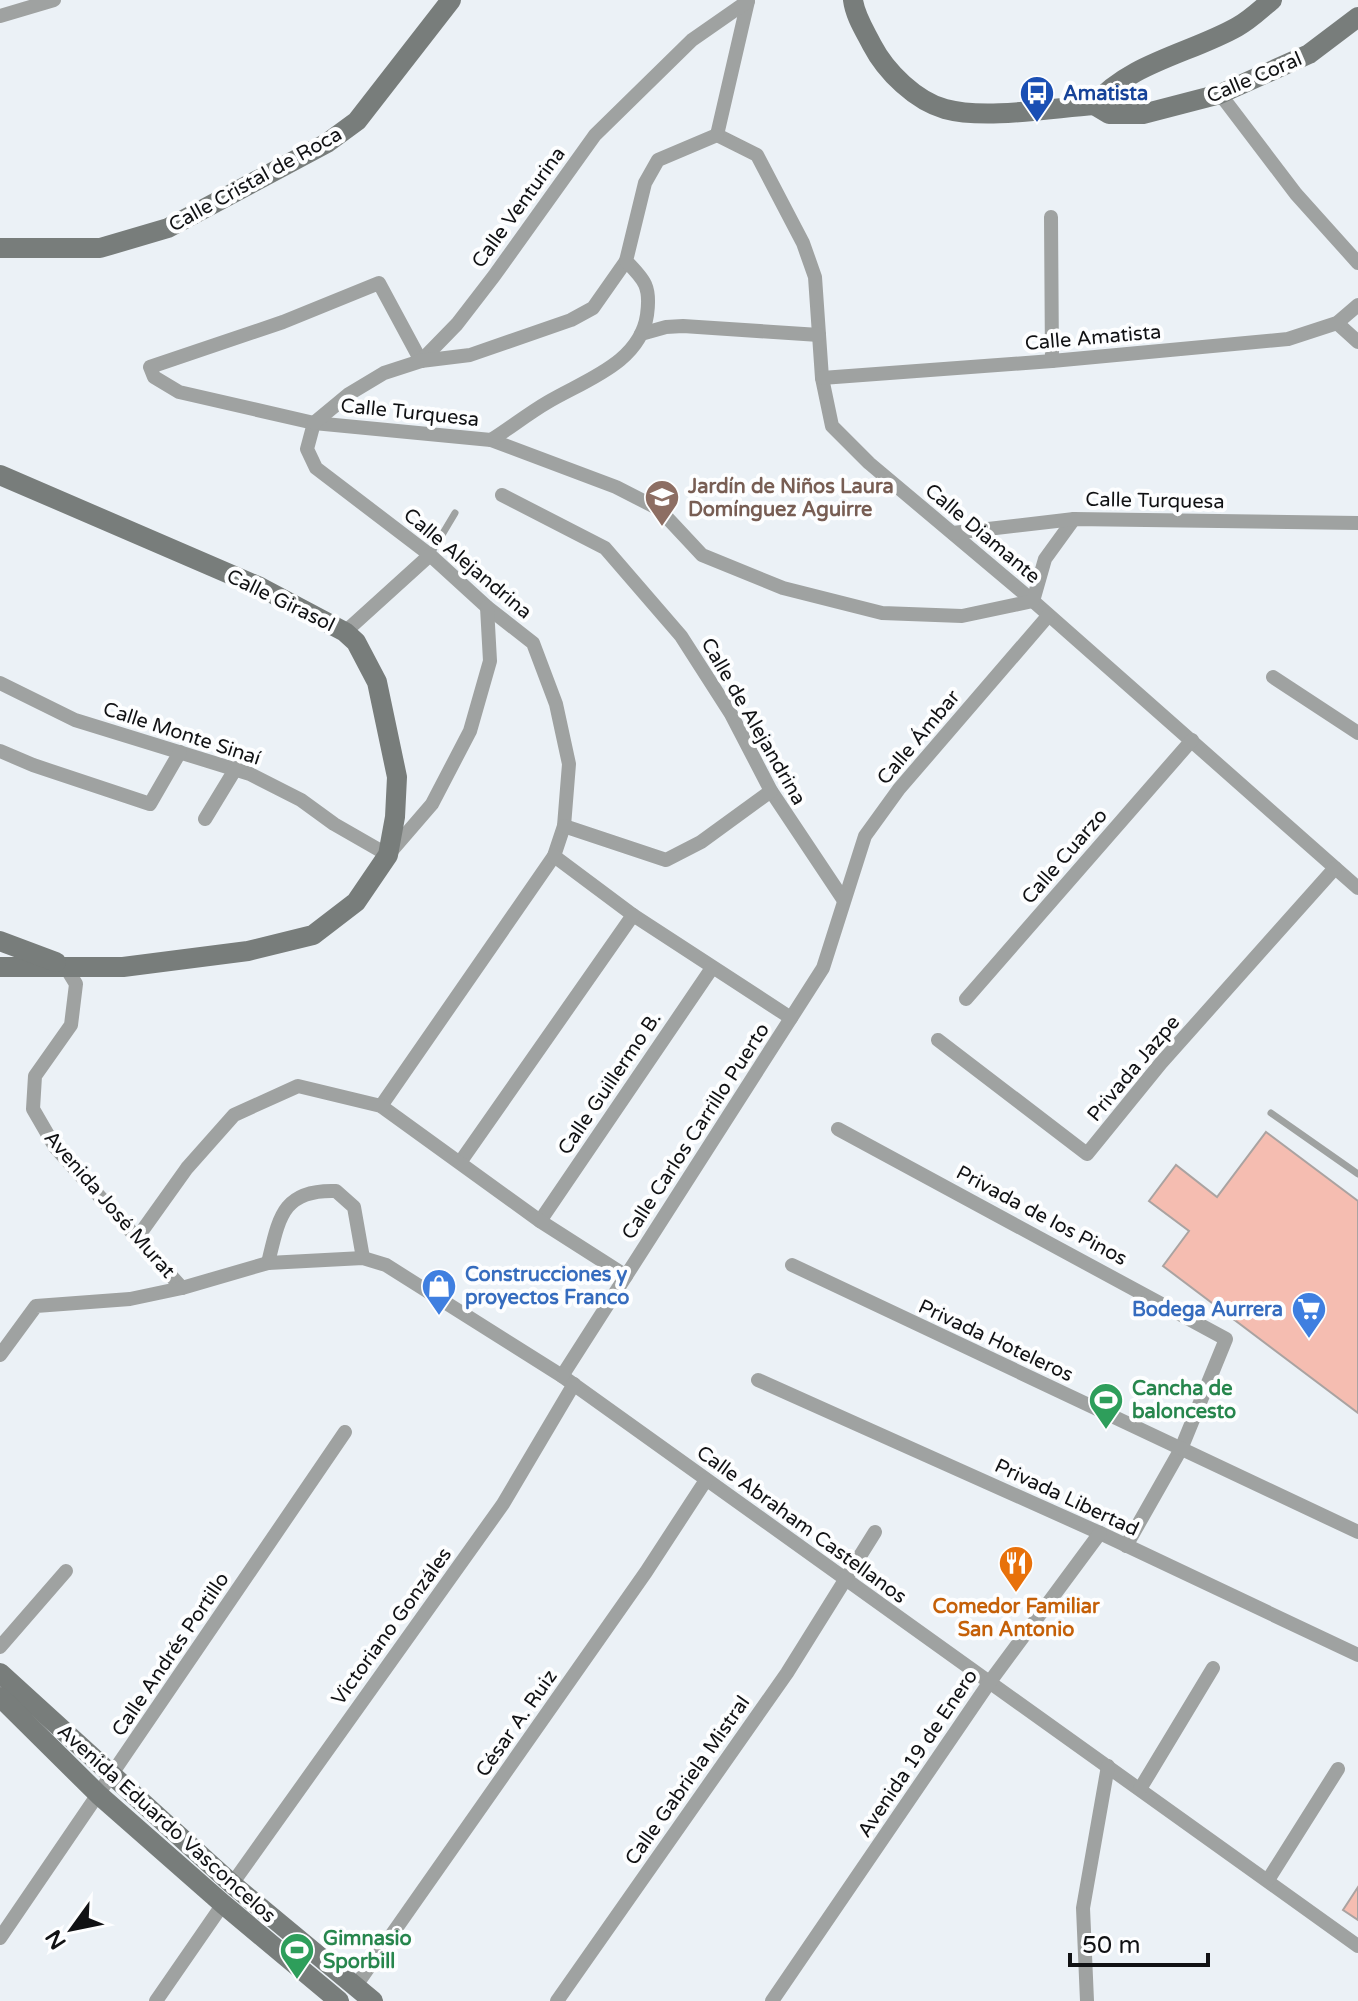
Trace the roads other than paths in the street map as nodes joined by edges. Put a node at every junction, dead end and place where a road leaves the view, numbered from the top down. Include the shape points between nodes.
1 (54, 0) edge
2 (451, 0) edge
3 (853, 0) edge
4 (1272, 0) edge
5 (748, 1) edge
6 (0, 16) edge
7 (1358, 17) edge
8 (1220, 94) junction
9 (1094, 105) junction
10 (717, 135) junction
11 (1051, 217) dead end
12 (0, 248) edge
13 (626, 261) junction
14 (1358, 263) edge
15 (1358, 305) edge
16 (1337, 323) junction
17 (641, 334) junction
18 (819, 335) junction
19 (1358, 342) edge
20 (421, 361) junction
21 (1052, 361) junction
22 (822, 378) junction
23 (314, 423) junction
24 (491, 440) junction
25 (0, 475) edge
26 (502, 495) dead end
27 (455, 513) dead end
28 (1074, 519) junction
29 (1358, 523) edge
30 (953, 533) junction
31 (430, 555) junction
32 (1033, 601) junction
33 (487, 607) junction
34 (1048, 616) junction
35 (345, 632) junction
36 (1273, 677) dead end
37 (0, 683) edge
38 (1358, 733) edge
39 (1192, 740) junction
40 (0, 751) edge
41 (180, 752) junction
42 (236, 768) junction
43 (771, 791) junction
44 (205, 819) dead end
45 (564, 826) junction
46 (388, 855) junction
47 (554, 856) junction
48 (1335, 868) junction
49 (1358, 888) edge
50 (843, 899) junction
51 (633, 915) junction
52 (0, 941) edge
53 (65, 966) junction
54 (0, 967) edge
55 (712, 968) junction
56 (966, 999) dead end
57 (791, 1018) junction
58 (938, 1040) dead end
59 (381, 1106) junction
60 (1271, 1113) dead end
61 (838, 1129) dead end
62 (461, 1161) junction
63 (1358, 1174) edge
64 (540, 1221) junction
65 (137, 1238) junction
66 (363, 1258) junction
67 (268, 1263) junction
68 (792, 1265) dead end
69 (626, 1276) junction
70 (182, 1288) junction
71 (0, 1355) edge
72 (568, 1380) junction
73 (758, 1380) dead end
74 (345, 1432) dead end
75 (1181, 1449) junction
76 (706, 1480) junction
77 (875, 1532) dead end
78 (1358, 1532) edge
79 (1100, 1533) junction
80 (1126, 1546) junction
81 (66, 1571) dead end
82 (844, 1579) junction
83 (0, 1647) edge
84 (1358, 1655) edge
85 (1213, 1668) dead end
86 (0, 1673) edge
87 (989, 1683) junction
88 (0, 1697) edge
89 (1108, 1766) junction
90 (1338, 1769) dead end
91 (112, 1776) junction
92 (1140, 1789) junction
93 (99, 1795) junction
94 (1268, 1880) junction
95 (232, 1884) junction
96 (223, 1904) junction
97 (0, 1938) edge
98 (1358, 1946) edge
99 (355, 1987) junction
100 (156, 2001) edge
101 (339, 2001) edge
102 (373, 2001) edge
103 (557, 2001) edge
104 (772, 2001) edge
105 (1087, 2001) edge

1 - 6 street
2 - 12 street, Calle Cristal de Roca via 357,121 327,143 168,228 100,248
3 - 9 street, Calle Coral via 878,58 910,91 945,109 987,113
4 - 9 street via 1239,26 1107,90
5 - 10 street
5 - 20 street, Calle Venturina via 692,40 595,135 494,276
7 - 8 street, Calle Coral via 1309,54
8 - 9 street, Calle Coral via 1143,114 1109,114
8 - 14 street via 1296,194
10 - 13 street via 658,160 645,183
10 - 18 street, Calle Diamante via 757,155 803,243 815,277
11 - 21 street
13 - 17 street via 642,277 649,296
13 - 20 street via 593,308 571,320 470,355
15 - 16 street, Calle Amatista
16 - 19 street
16 - 21 street, Calle Amatista via 1288,339
17 - 18 street via 683,326
17 - 24 street via 627,354 589,382
18 - 22 street, Calle Diamante
20 - 23 street, Calle Venturina via 384,373
20 - 23 street, Calle Turquesa via 379,283 150,367 154,377 179,392
21 - 22 street, Calle Amatista
22 - 30 street, Calle Diamante via 832,426
23 - 24 street, Calle Turquesa
23 - 31 street, Calle Alejandrina via 307,449 316,468
24 - 32 street, Calle Turquesa via 616,487 659,509 702,555 783,588 882,613 962,616
25 - 35 street, Calle Girasol via 260,587
26 - 43 street, Calle de Alejandrina via 605,548 681,636 731,714
27 - 31 lane
28 - 29 street, Calle Turquesa
28 - 30 street, Calle Turquesa
28 - 32 street via 1045,559
30 - 32 street, Calle Diamante
31 - 33 street, Calle Alejandrina
31 - 35 street
32 - 34 street, Calle Diamante
33 - 45 street, Calle Alejandrina via 533,643 556,704 569,764
33 - 46 street via 490,661 470,731 432,804
34 - 39 street, Calle Diamante
34 - 50 street, Calle Ámbar via 899,789 865,836
35 - 46 street, Calle Girasol via 377,682 397,777
36 - 38 street
37 - 41 street, Calle Monte Sinaí via 75,720
39 - 48 street, Calle Diamante
39 - 56 street, Calle Cuarzo
40 - 41 street via 150,804
41 - 42 street, Calle Monte Sinaí
42 - 44 street
42 - 46 street, Calle Monte Sinaí via 301,800
43 - 45 street via 701,842 666,860
43 - 50 street, Calle de Alejandrina
45 - 47 street, Calle Alejandrina
46 - 53 street via 356,902 313,935 248,951 123,967
47 - 51 street
47 - 59 street, Calle Alejandrina
48 - 49 street, Calle Diamante
48 - 58 street, Privada Jazpe via 1087,1154
50 - 57 street, Calle Carlos Carrillo Puerto via 823,968
51 - 55 street
51 - 62 street
52 - 53 street
53 - 54 street
53 - 65 street, Avenida José Murat via 76,984 71,1025 35,1076 33,1109 55,1147
55 - 57 street
55 - 64 street, Calle Guillermo B.
57 - 69 street, Calle Carlos Carrillo Puerto
59 - 62 street
59 - 65 street via 298,1086 234,1115 187,1168
60 - 63 lane
61 - 75 street, Privada de los Pinos via 1226,1339
62 - 64 street
64 - 69 street
65 - 70 street, Avenida José Murat
66 - 67 street, Calle Abraham Castellanos
66 - 67 street via 354,1207 336,1191 313,1190 291,1202 277,1225
66 - 72 street, Calle Abraham Castellanos via 386,1265
67 - 70 street, Calle Abraham Castellanos
68 - 75 street, Privada Hoteleros
69 - 72 street, Calle Carlos Carrillo Puerto
70 - 71 street, Calle Abraham Castellanos via 130,1299 36,1306
72 - 76 street, Calle Abraham Castellanos
72 - 95 street, Victoriano Gonzáles via 503,1504
73 - 79 street, Privada Libertad
74 - 91 street, Calle Andrés Portillo
75 - 78 street, Privada Hoteleros
75 - 80 street
76 - 82 street, Calle Abraham Castellanos
76 - 99 street, César A. Ruiz
77 - 82 street, Calle Gabriela Mistral
79 - 80 street, Privada Libertad
79 - 87 street, Avenida 19 de Enero
80 - 84 street, Privada Libertad
81 - 83 street
82 - 87 street, Calle Abraham Castellanos
82 - 103 street, Calle Gabriela Mistral via 787,1673
85 - 92 street
86 - 91 street, Avenida Eduardo Vasconcelos
87 - 89 street, Calle Abraham Castellanos
87 - 104 street, Avenida 19 de Enero
88 - 93 street, Avenida Eduardo Vasconcelos
89 - 92 street, Calle Abraham Castellanos
89 - 105 street via 1083,1908
90 - 94 street
91 - 93 street, Calle Andrés Portillo
91 - 95 street, Avenida Eduardo Vasconcelos
92 - 94 street, Calle Abraham Castellanos
93 - 96 street, Avenida Eduardo Vasconcelos
93 - 97 street, Calle Andrés Portillo
94 - 98 street, Calle Abraham Castellanos
95 - 99 street, Avenida Eduardo Vasconcelos
96 - 100 street
96 - 101 street, Avenida Eduardo Vasconcelos
99 - 102 street, Avenida Eduardo Vasconcelos

